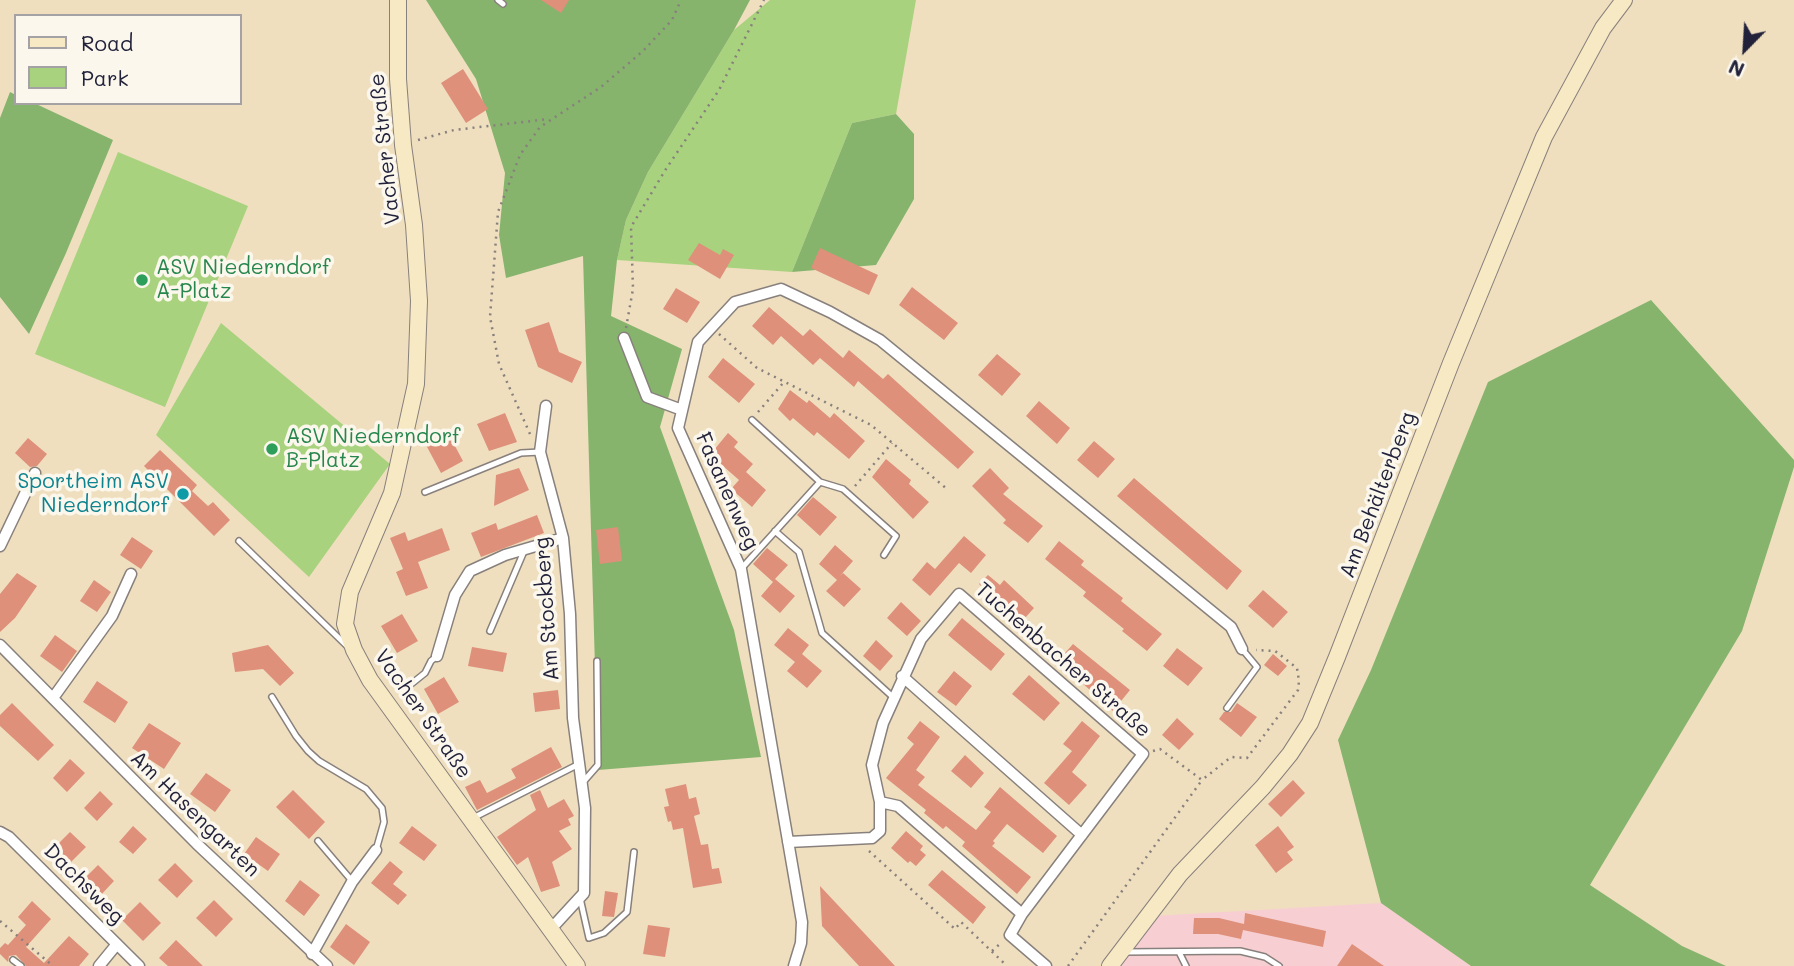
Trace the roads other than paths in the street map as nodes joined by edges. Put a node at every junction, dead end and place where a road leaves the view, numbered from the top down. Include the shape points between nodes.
1 (398, 0) edge
2 (1624, 0) edge
3 (624, 338) road end
4 (546, 406) dead end
5 (682, 410) junction
6 (752, 419) road end
7 (540, 452) junction
8 (36, 473) dead end
9 (820, 482) junction
10 (425, 492) dead end
11 (775, 531) junction
12 (563, 538) junction
13 (239, 541) dead end
14 (0, 545) edge
15 (524, 549) junction
16 (884, 555) dead end
17 (741, 569) junction
18 (131, 574) dead end
19 (490, 631) dead end
20 (0, 645) edge
21 (1242, 649) joint
22 (357, 655) junction
23 (437, 656) joint
24 (597, 661) dead end
25 (902, 676) junction
26 (410, 685) dead end
27 (272, 697) dead end
28 (53, 698) junction
29 (894, 698) junction
30 (1227, 708) dead end
31 (579, 764) junction
32 (582, 783) junction
33 (880, 802) junction
34 (471, 819) junction
35 (0, 832) edge
36 (1082, 835) junction
37 (318, 841) dead end
38 (788, 842) junction
39 (376, 850) joint
40 (634, 852) dead end
41 (352, 882) junction
42 (580, 898) junction
43 (1022, 914) junction
44 (550, 930) junction
45 (117, 944) junction
46 (1179, 951) junction
47 (312, 954) junction
48 (1114, 959) edge
49 (13, 960) dead end
50 (21, 966) edge
51 (99, 966) edge
52 (139, 966) edge
53 (327, 966) edge
54 (577, 966) edge
55 (794, 966) edge
56 (1046, 966) edge
57 (1186, 966) edge
58 (1279, 966) edge

1 - 22 street, Vacher Straße via 398,79 418,288 416,384 392,493 350,592 345,624
2 - 48 street, Am Behälterberg via 1544,137 1310,723 1277,771 1180,874
3 - 5 street via 647,397
4 - 7 street, Am Stockberg
5 - 17 street, Fasanenweg via 678,428
5 - 21 street, Fasanenweg via 698,342 735,302 781,289 880,340 1231,627
6 - 9 lane
7 - 10 lane via 521,453
7 - 12 street, Am Stockberg
8 - 14 street
9 - 11 lane
9 - 16 lane via 843,489 896,536
11 - 17 lane
11 - 29 lane via 799,552 822,633
12 - 15 street
12 - 31 street, Am Stockberg
13 - 22 lane
15 - 19 lane, Am Stockberg
15 - 23 street via 470,571 455,595
17 - 38 street, Fasanenweg
18 - 28 street via 112,616
20 - 28 street, Am Hasengarten
21 - 30 lane via 1257,667
22 - 34 street, Vacher Straße via 370,680
23 - 26 lane
24 - 32 lane via 598,765
25 - 29 street, Tuchenbacher Straße
25 - 36 street
25 - 36 street, Tuchenbacher Straße via 921,639 959,594 1143,754
27 - 39 lane via 308,751 366,789 382,807 384,822
28 - 47 street, Am Hasengarten
29 - 33 street, Tuchenbacher Straße via 872,765
31 - 32 street, Am Stockberg
31 - 34 lane
32 - 42 street, Am Stockberg via 584,893
33 - 38 street, Tuchenbacher Straße via 880,831 868,838
33 - 43 street via 898,806
34 - 44 street, Vacher Straße
35 - 45 street, Dachsweg
36 - 43 street, Tuchenbacher Straße
37 - 41 lane
38 - 55 street, Fasanenweg via 802,922
39 - 41 street
40 - 42 lane, Am Stockberg via 627,912 604,933 589,938
41 - 47 street
42 - 44 street
43 - 56 street, Tuchenbacher Straße via 1010,935
44 - 54 street, Vacher Straße
45 - 51 street
45 - 52 street, Dachsweg
46 - 48 lane
46 - 57 lane
46 - 58 lane via 1240,951
47 - 53 street, Am Hasengarten
49 - 50 lane

